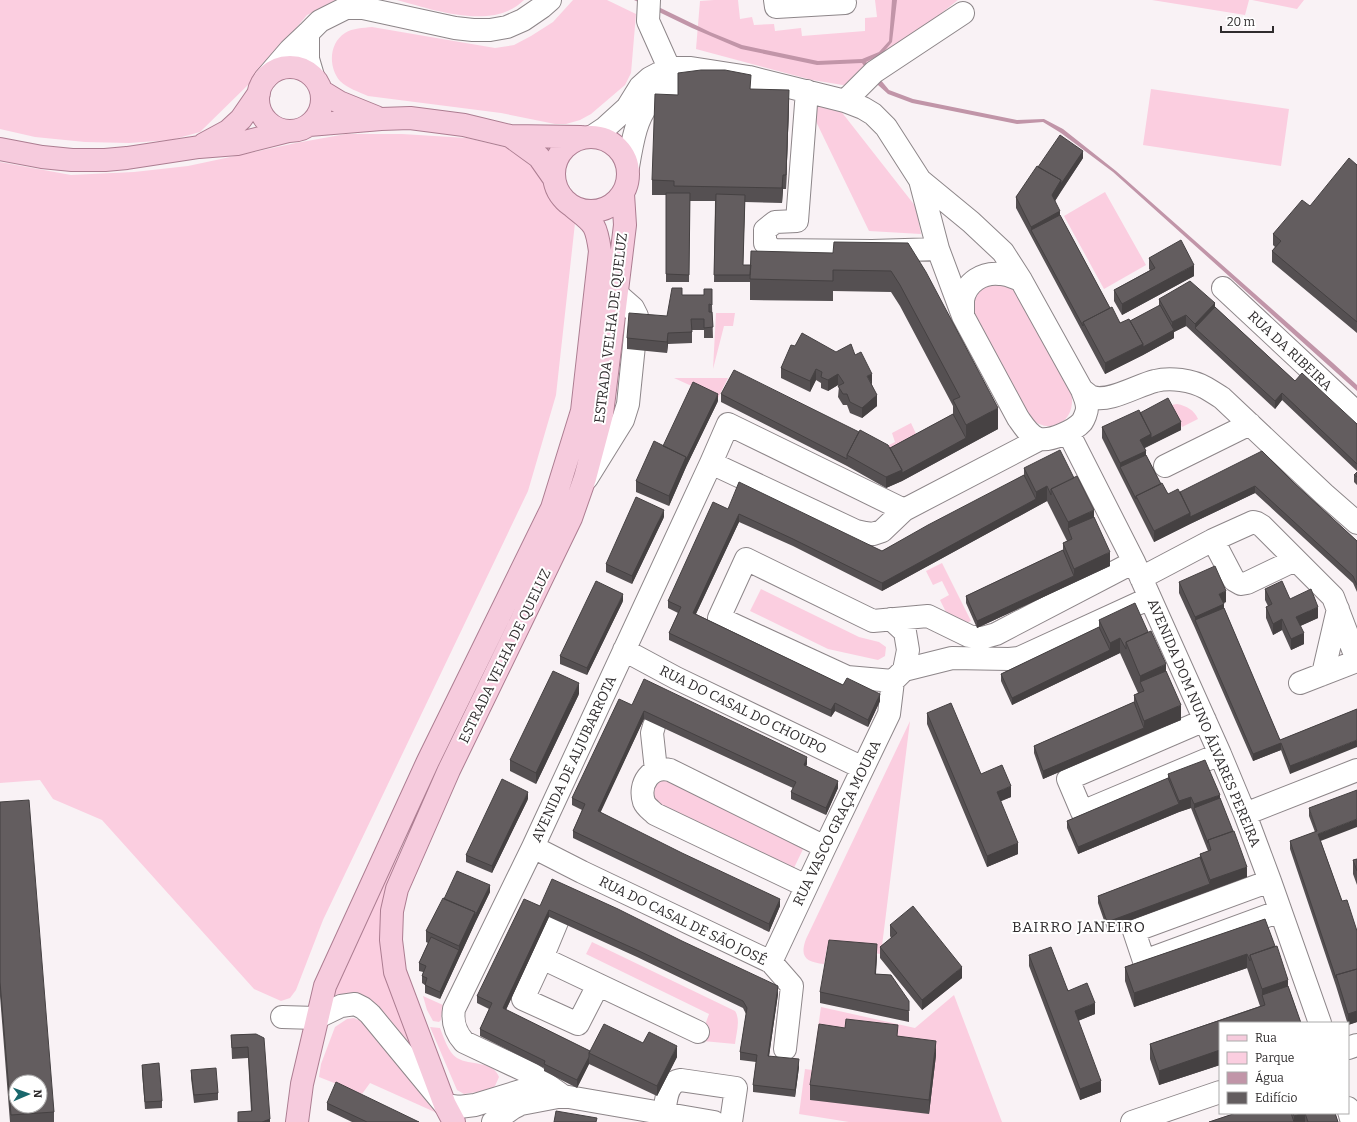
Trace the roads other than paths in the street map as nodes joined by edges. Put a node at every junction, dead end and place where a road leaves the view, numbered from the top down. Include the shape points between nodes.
1 (550, 0) edge
2 (649, 0) edge
3 (775, 0) edge
4 (844, 0) edge
5 (963, 13) dead end
6 (308, 33) junction
7 (669, 68) junction
8 (727, 72) junction
9 (317, 83) junction
10 (262, 86) junction
11 (807, 91) junction
12 (844, 101) junction
13 (381, 119) junction
14 (298, 128) junction
15 (510, 136) junction
16 (587, 137) junction
17 (199, 147) junction
18 (0, 149) edge
19 (628, 166) junction
20 (553, 177) junction
21 (920, 180) junction
22 (623, 194) junction
23 (573, 207) junction
24 (938, 249) junction
25 (1021, 280) junction
26 (1223, 288) dead end
27 (963, 316) junction
28 (1082, 390) junction
29 (1357, 413) edge
30 (1250, 424) junction
31 (1068, 432) junction
32 (1040, 439) junction
33 (711, 463) junction
34 (1166, 466) dead end
35 (904, 510) junction
36 (1357, 523) edge
37 (1213, 540) junction
38 (1295, 560) junction
39 (1137, 570) junction
40 (1150, 598) junction
41 (1338, 609) junction
42 (891, 619) junction
43 (996, 634) junction
44 (624, 650) junction
45 (1000, 659) junction
46 (1357, 661) edge
47 (1323, 674) junction
48 (898, 676) junction
49 (1300, 683) dead end
50 (1205, 720) junction
51 (654, 726) edge
52 (1220, 754) junction
53 (863, 768) junction
54 (656, 770) junction
55 (1357, 770) edge
56 (1245, 814) junction
57 (533, 847) junction
58 (825, 847) junction
59 (1270, 881) junction
60 (806, 886) junction
61 (1280, 911) junction
62 (560, 917) edge
63 (542, 958) junction
64 (771, 962) junction
65 (598, 985) junction
66 (282, 1017) dead end
67 (316, 1018) junction
68 (1320, 1022) edge
69 (698, 1032) dead end
70 (785, 1049) dead end
71 (512, 1065) junction
72 (519, 1091) junction
73 (1219, 1092) edge
74 (559, 1093) junction
75 (1349, 1112) edge
76 (450, 1114) edge
77 (664, 1114) junction
78 (297, 1122) edge
79 (493, 1122) edge
80 (714, 1122) edge
81 (730, 1122) edge
82 (1132, 1122) edge
83 (1352, 1122) edge

1 - 6 street via 523,20 507,27 490,30 455,28 363,8 346,8 320,21
2 - 7 street via 648,21
3 - 4 street via 776,7 845,3
5 - 12 street via 867,79
6 - 9 street via 308,59
6 - 10 street via 290,50
7 - 8 street
7 - 16 street via 650,78 640,87 627,108 605,128
8 - 11 street
8 - 19 street via 665,89 654,97 643,109 632,141
9 - 10 main road via 301,69 288,67 279,68 271,73
9 - 13 main road via 339,102
9 - 14 main road via 321,106 319,114
10 - 14 main road via 258,104 262,114 277,128
10 - 17 main road via 241,119 228,131
11 - 12 street
11 - 24 street via 797,221 775,222 765,230 765,243 773,250
12 - 21 street via 873,114 886,127
13 - 14 main road
13 - 15 main road via 410,118 464,125
14 - 17 main road via 237,144
15 - 16 main road
15 - 20 main road via 539,157
16 - 19 main road via 604,138 615,145
16 - 20 main road via 571,142 563,148 557,157
17 - 18 main road via 98,160 42,157
19 - 22 main road via 629,176
20 - 23 main road via 560,194
21 - 24 street
21 - 25 street via 972,222 1003,252
22 - 23 main road via 606,209 584,211
22 - 76 main road, ESTRADA VELHA DE QUELUZ via 625,225 602,414 582,486 571,518 449,770 397,889 392,911 392,955 395,972
23 - 67 main road, ESTRADA VELHA DE QUELUZ via 593,224 600,250 582,411 552,508 428,761 325,986
24 - 27 street
25 - 27 street via 1002,274 980,277 971,283 964,298
25 - 28 street
26 - 29 street, RUA DA RIBEIRA
27 - 32 street via 1018,418 1025,429
28 - 30 street via 1092,397 1103,398 1118,395 1155,380 1172,379 1188,382 1205,387 1222,398
28 - 31 street via 1087,408 1085,416 1082,422
30 - 34 street
30 - 36 street
31 - 32 street via 1054,438
31 - 39 street, AVENIDA DOM NUNO ÁLVARES PEREIRA
32 - 35 street
33 - 35 street via 856,531 873,534 882,531
33 - 35 street, AVENIDA DE ALJUBARROTA via 728,424
33 - 44 street, AVENIDA DE ALJUBARROTA
37 - 38 street via 1252,522 1257,523
37 - 38 street via 1234,580 1241,584
37 - 39 street
38 - 41 street via 1333,597
39 - 40 street, AVENIDA DOM NUNO ÁLVARES PEREIRA
39 - 43 street
40 - 45 street via 1019,658
40 - 50 street, AVENIDA DOM NUNO ÁLVARES PEREIRA
41 - 46 street
41 - 47 street
42 - 43 street via 928,616 969,636 982,638
42 - 48 street, RUA VASCO GRAÇA MOURA via 905,632 908,650
42 - 48 street via 873,621 746,559 719,618 847,677
43 - 45 street
44 - 53 street, RUA DO CASAL DO CHOUPO via 673,685
44 - 57 street, AVENIDA DE ALJUBARROTA
45 - 48 street via 952,658
46 - 47 street
47 - 49 street
48 - 53 street, RUA VASCO GRAÇA MOURA via 890,714
50 - 52 street, AVENIDA DOM NUNO ÁLVARES PEREIRA
50 - 52 street via 1068,779 1082,812
51 - 54 street via 652,733
52 - 56 street, AVENIDA DOM NUNO ÁLVARES PEREIRA
53 - 58 street, RUA VASCO GRAÇA MOURA
54 - 58 street via 670,770
54 - 60 street via 647,777 644,785 644,803 655,814
55 - 56 street
56 - 59 street, AVENIDA DOM NUNO ÁLVARES PEREIRA
57 - 64 street, RUA DO CASAL DE SÃO JOSÉ via 578,880
57 - 71 street, AVENIDA DE ALJUBARROTA via 454,1009 453,1024 464,1042
58 - 60 street, RUA VASCO GRAÇA MOURA
59 - 61 street, AVENIDA DOM NUNO ÁLVARES PEREIRA
59 - 61 street via 1134,931 1144,961
60 - 64 street, RUA VASCO GRAÇA MOURA
61 - 68 street, AVENIDA DOM NUNO ÁLVARES PEREIRA
62 - 63 street
63 - 65 street
63 - 65 street via 523,999 578,1024
64 - 70 street, RUA DO CASAL DE SÃO JOSÉ via 792,986
65 - 69 street
66 - 67 street
67 - 76 street via 346,1005 355,1004 363,1008
67 - 78 main road, ESTRADA VELHA DE QUELUZ
71 - 72 street via 518,1076
71 - 74 street, AVENIDA DE ALJUBARROTA via 532,1074
72 - 74 street via 535,1088
72 - 76 street via 460,1107
72 - 79 street via 515,1100 504,1108
73 - 82 street
74 - 77 street
74 - 79 street via 521,1104
75 - 83 street
77 - 80 street
77 - 81 street via 668,1090 673,1082 681,1080 736,1088

